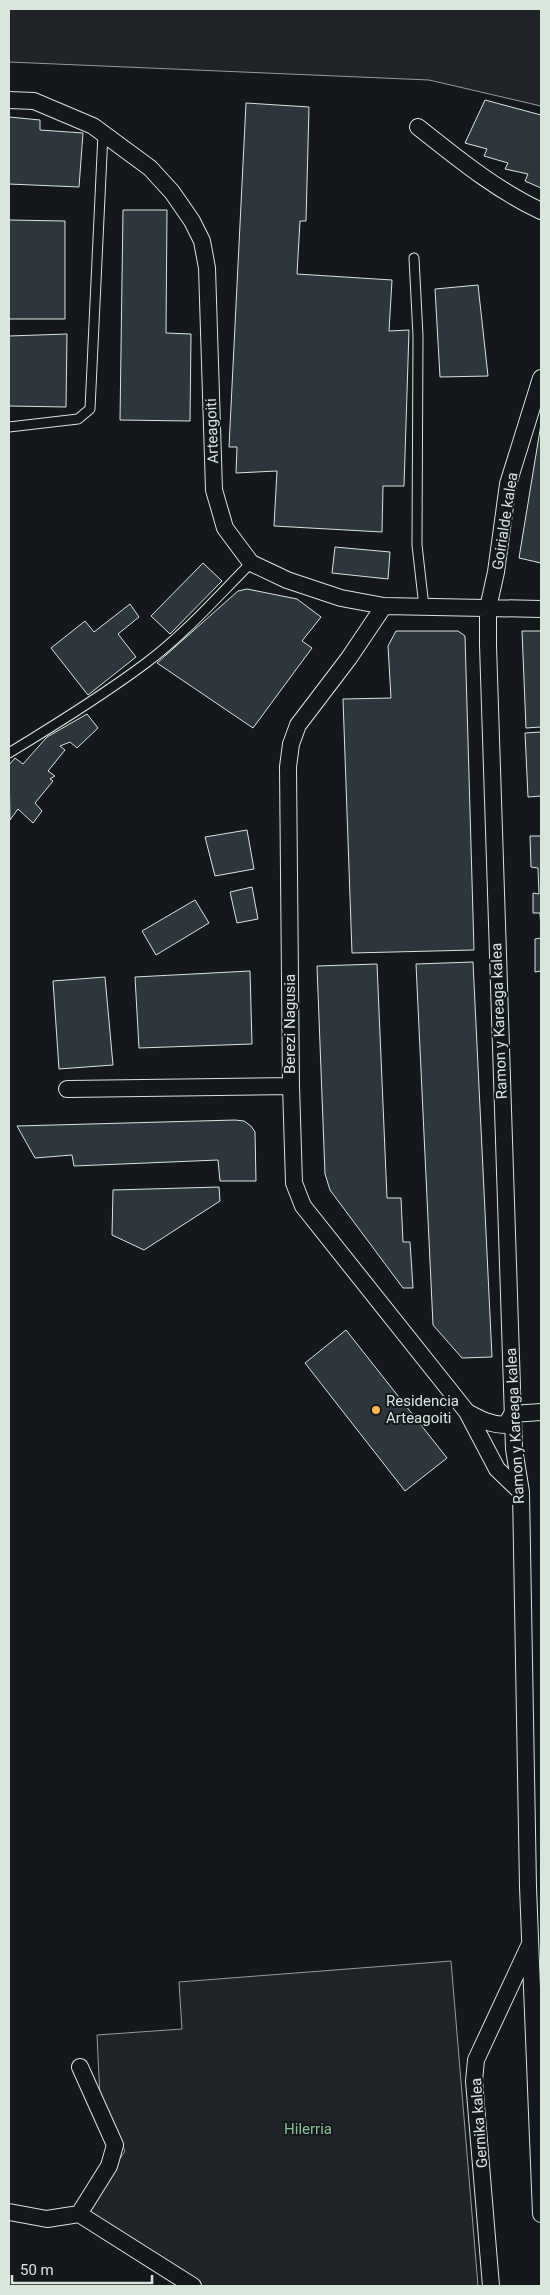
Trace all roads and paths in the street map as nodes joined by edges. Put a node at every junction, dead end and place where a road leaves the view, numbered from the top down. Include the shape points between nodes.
1 (9, 100) edge
2 (418, 127) dead end
3 (103, 133) junction
4 (541, 211) edge
5 (414, 258) dead end
6 (541, 378) edge
7 (9, 427) edge
8 (251, 563) junction
9 (384, 606) junction
10 (424, 607) junction
11 (488, 608) junction
12 (541, 609) edge
13 (9, 753) edge
14 (291, 1086) junction
15 (67, 1089) dead end
16 (468, 1412) junction
17 (541, 1412) edge
18 (512, 1414) junction
19 (486, 1445) junction
20 (514, 1449) junction
21 (520, 1492) junction
22 (534, 1766) edge
23 (531, 1941) junction
24 (80, 2067) dead end
25 (9, 2212) edge
26 (79, 2214) junction
27 (541, 2214) edge
28 (193, 2286) edge
29 (491, 2286) edge

1 - 3 street, Arteagoiti via 34,101
2 - 4 street via 482,176
3 - 7 lane via 90,409 78,419
3 - 8 street, Arteagoiti via 150,168 172,192 202,241 207,268 214,490 225,528
5 - 10 lane via 418,336 417,545
6 - 11 street, Goirialde kalea via 508,484
8 - 9 street, Arteagoiti via 286,580 341,598
8 - 13 lane via 147,663
9 - 10 street, Arteagoiti
9 - 14 street, Berezi Nagusia via 298,725 291,744 288,767
10 - 11 street, Arteagoiti
11 - 12 street, Arteagoiti
11 - 18 street, Ramon y Kareaga kalea
14 - 15 street
14 - 16 street, Berezi Nagusia via 294,1183 303,1206
16 - 18 street via 484,1422 500,1425 506,1425
16 - 19 street
17 - 18 street
18 - 20 street, Ramon y Kareaga kalea
19 - 20 street via 502,1453
19 - 21 street via 497,1469
20 - 21 street, Ramon y Kareaga kalea
21 - 22 street, Ramon y Kareaga kalea
22 - 23 street, Ramon y Kareaga kalea
23 - 27 street, Ramon y Kareaga kalea
23 - 29 street, Gernika kalea via 476,2060 474,2081
24 - 26 street via 115,2145 109,2166
25 - 26 street via 47,2219
26 - 28 street

